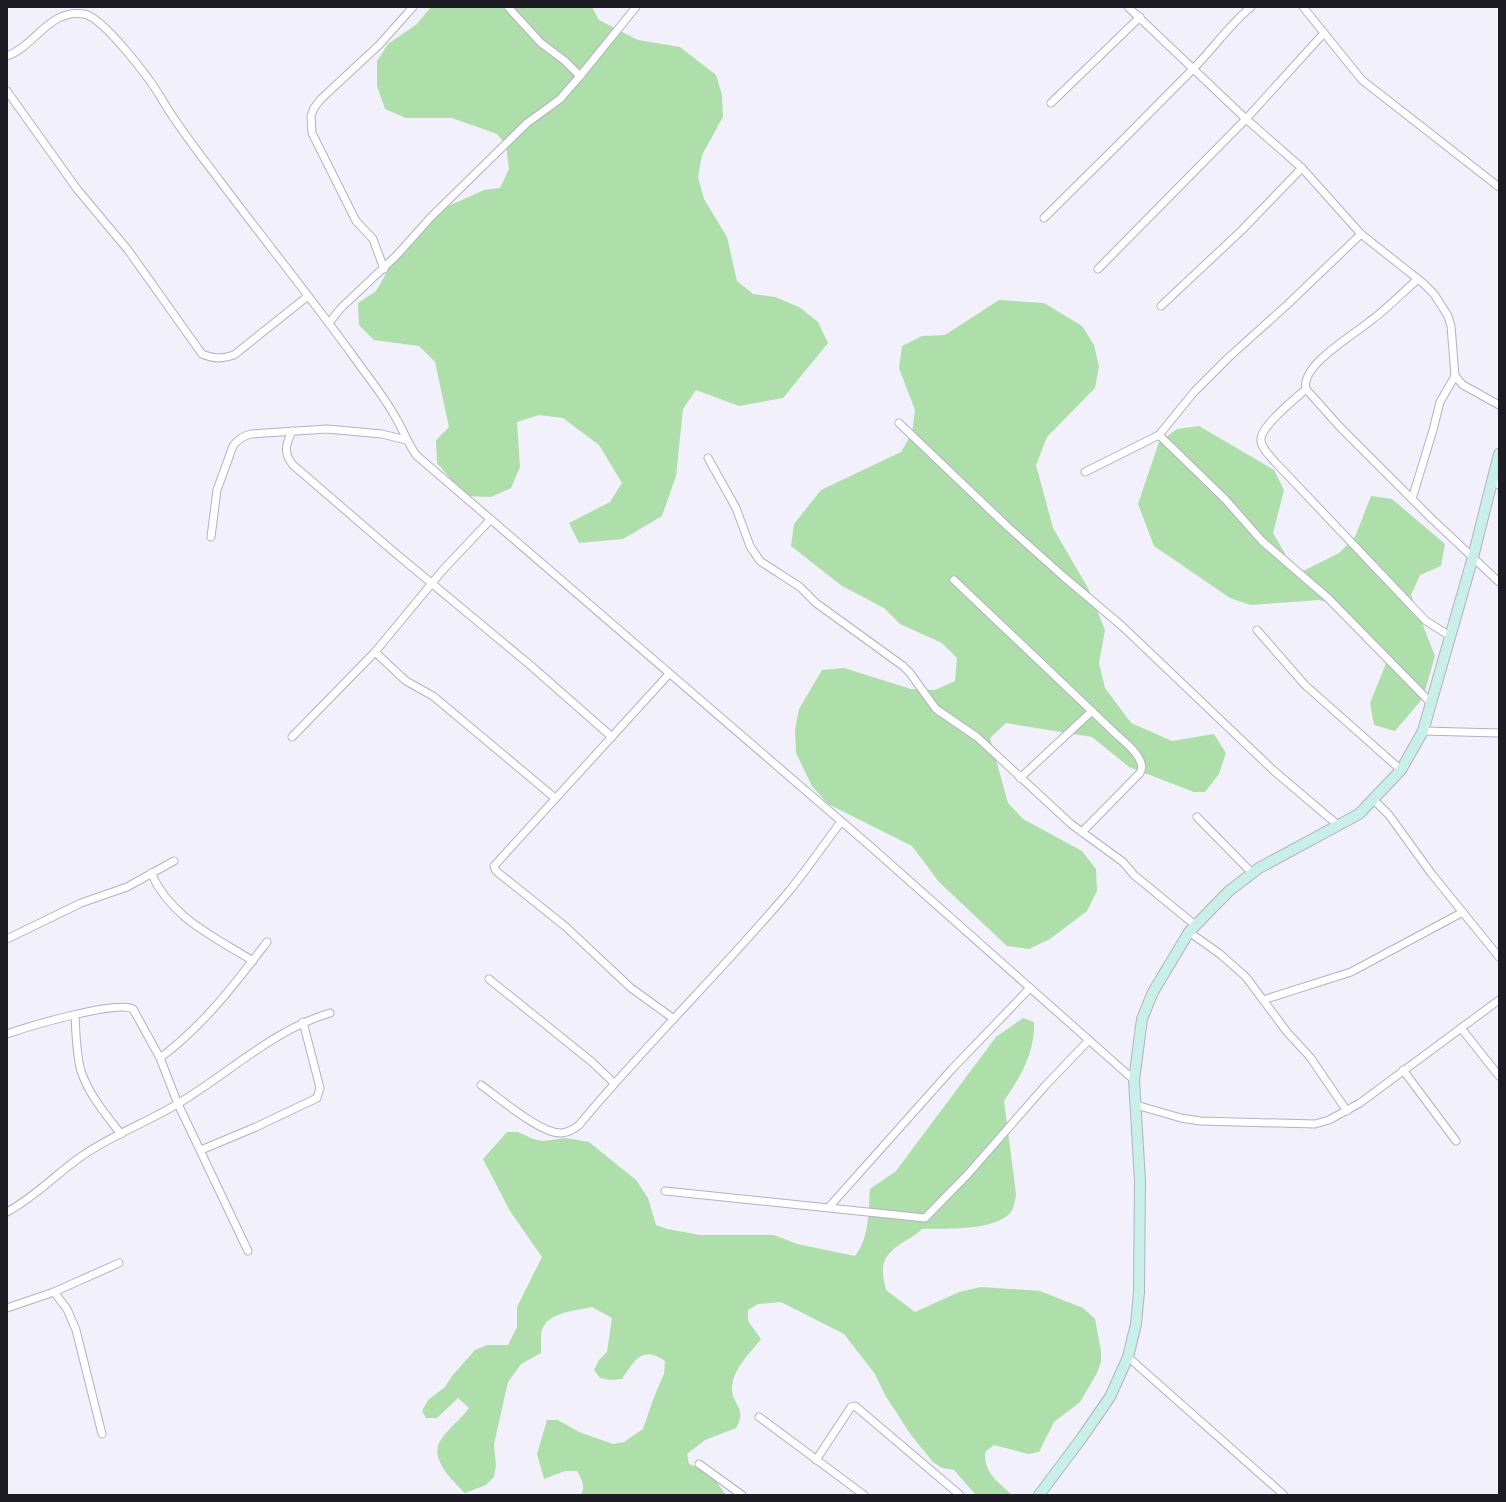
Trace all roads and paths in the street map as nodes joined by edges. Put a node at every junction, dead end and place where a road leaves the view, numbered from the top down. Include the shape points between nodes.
1 (413, 7) edge
2 (508, 7) edge
3 (636, 7) edge
4 (1128, 7) edge
5 (1251, 7) edge
6 (1303, 7) edge
7 (1140, 18) junction
8 (1324, 33) junction
9 (7, 56) edge
10 (1194, 68) junction
11 (580, 76) junction
12 (7, 91) edge
13 (1051, 103) dead end
14 (1246, 119) junction
15 (1302, 168) junction
16 (1499, 187) edge
17 (1044, 218) dead end
18 (1361, 234) junction
19 (384, 269) junction
20 (1098, 269) dead end
21 (1418, 279) junction
22 (308, 296) junction
23 (1161, 306) dead end
24 (329, 323) junction
25 (1455, 376) junction
26 (1306, 389) junction
27 (1499, 406) edge
28 (899, 423) dead end
29 (292, 431) junction
30 (1159, 435) junction
31 (406, 440) junction
32 (1499, 454) edge
33 (708, 458) dead end
34 (1085, 472) dead end
35 (1496, 482) edge
36 (1412, 499) junction
37 (490, 520) junction
38 (210, 537) dead end
39 (1473, 557) junction
40 (954, 580) dead end
41 (1499, 582) edge
42 (432, 584) junction
43 (1257, 630) dead end
44 (1450, 636) junction
45 (375, 652) junction
46 (669, 674) junction
47 (1431, 703) junction
48 (1092, 711) junction
49 (1423, 731) junction
50 (1499, 733) edge
51 (292, 737) dead end
52 (612, 737) junction
53 (1401, 770) junction
54 (1020, 778) junction
55 (555, 798) junction
56 (1374, 800) junction
57 (1197, 817) dead end
58 (841, 822) junction
59 (1339, 826) junction
60 (1082, 832) junction
61 (174, 861) dead end
62 (151, 873) junction
63 (1252, 873) junction
64 (1463, 912) junction
65 (1192, 928) junction
66 (7, 939) edge
67 (267, 942) dead end
68 (1499, 957) edge
69 (253, 961) junction
70 (489, 979) dead end
71 (1030, 988) junction
72 (1263, 1000) junction
73 (1499, 1000) edge
74 (330, 1013) dead end
75 (75, 1015) junction
76 (674, 1019) junction
77 (303, 1022) junction
78 (1461, 1028) junction
79 (7, 1034) edge
80 (1088, 1040) junction
81 (160, 1058) junction
82 (1403, 1070) junction
83 (1499, 1076) edge
84 (1134, 1080) junction
85 (614, 1083) junction
86 (481, 1085) dead end
87 (178, 1104) junction
88 (1136, 1105) junction
89 (1347, 1111) junction
90 (121, 1134) junction
91 (1456, 1141) dead end
92 (201, 1150) junction
93 (665, 1192) dead end
94 (829, 1207) junction
95 (7, 1212) edge
96 (248, 1251) dead end
97 (120, 1263) dead end
98 (54, 1292) junction
99 (7, 1308) edge
100 (1128, 1357) junction
101 (759, 1417) dead end
102 (102, 1434) dead end
103 (816, 1460) junction
104 (699, 1464) dead end
105 (742, 1495) edge
106 (864, 1495) edge
107 (960, 1495) edge
108 (1039, 1495) edge
109 (1284, 1495) edge

1 - 19 street via 379,45 321,99 311,116 312,133 356,221 375,243
2 - 11 street via 541,44 565,61
3 - 11 street
4 - 7 street
5 - 10 street
6 - 8 street
7 - 10 street
7 - 13 street
8 - 14 street
8 - 16 street via 1362,80
9 - 22 street via 29,44 49,23 62,16 83,14 100,22 151,81 206,162
10 - 14 street
10 - 17 street
11 - 19 street via 560,99 527,123 431,217
12 - 22 street via 77,190 128,250 202,354 211,358 234,355
14 - 15 street
14 - 20 street
15 - 18 street
15 - 23 street via 1242,230
18 - 21 street
18 - 30 street via 1228,358 1194,392
19 - 24 street via 344,305
21 - 25 street via 1434,294 1448,316
21 - 26 street via 1369,323 1351,334 1320,361 1309,373 1305,383
22 - 24 street
24 - 31 street via 393,413
25 - 27 street via 1463,385
25 - 36 street via 1440,402
26 - 36 street
26 - 44 street via 1266,427 1261,439 1262,445 1275,462 1426,621
28 - 59 street via 1008,527 1122,626 1273,770
29 - 31 street via 327,429 382,434
29 - 38 street via 251,434 238,440 233,446 217,490
29 - 42 street via 285,452 293,465
30 - 34 street
30 - 47 street via 1225,499 1262,541 1328,598
31 - 37 street via 416,455
32 - 35 main road
33 - 54 street via 738,512 750,546 760,562 800,587 822,607 903,666 936,709 977,737
35 - 39 main road
36 - 39 street
37 - 42 street
37 - 46 street
39 - 41 street
39 - 44 main road
40 - 48 street
42 - 45 street
42 - 52 street
43 - 53 street via 1305,685
44 - 47 main road
45 - 51 street
45 - 55 street via 406,681 433,696
46 - 52 street
46 - 58 street
47 - 49 main road
48 - 54 street
48 - 60 street via 1138,757 1142,766 1140,773
49 - 50 street
49 - 53 main road
52 - 55 street
53 - 56 main road
54 - 60 street
55 - 76 street via 495,863 494,868 566,927 632,988
56 - 59 main road via 1359,814
56 - 64 street via 1389,815
57 - 63 street
58 - 71 street
58 - 76 street via 791,888
59 - 63 main road
60 - 65 street via 1123,862
61 - 62 street
62 - 66 street via 119,891 81,903
62 - 69 street via 159,888 181,916
63 - 65 main road via 1229,891
64 - 68 street
64 - 72 street via 1351,972
65 - 72 street via 1236,967
65 - 84 main road via 1153,992 1142,1020
67 - 69 street
69 - 81 street via 206,1018
70 - 85 street via 592,1062
71 - 80 street
71 - 94 street via 952,1069
72 - 89 street via 1310,1057
73 - 78 street
74 - 77 street
75 - 79 street via 41,1022
75 - 81 street via 128,1006 136,1013
75 - 90 street via 78,1052 86,1084
76 - 85 street
77 - 87 street via 278,1036
77 - 92 street via 320,1088 317,1098
78 - 82 street
78 - 83 street
80 - 84 street
80 - 94 street via 927,1217
81 - 87 street
82 - 89 street
82 - 91 street
84 - 88 main road
85 - 86 street via 579,1125 562,1133 543,1129
87 - 90 street
87 - 92 street
88 - 89 street via 1190,1120 1258,1124 1315,1124
88 - 100 main road via 1140,1181 1139,1292 1136,1324
90 - 95 street via 84,1154 33,1196
92 - 96 street
93 - 94 street
97 - 98 street
98 - 99 street
98 - 102 street via 67,1309 76,1330
100 - 108 main road via 1110,1397
100 - 109 street
101 - 103 street
103 - 106 street
103 - 107 street via 851,1407 855,1406
104 - 105 street

